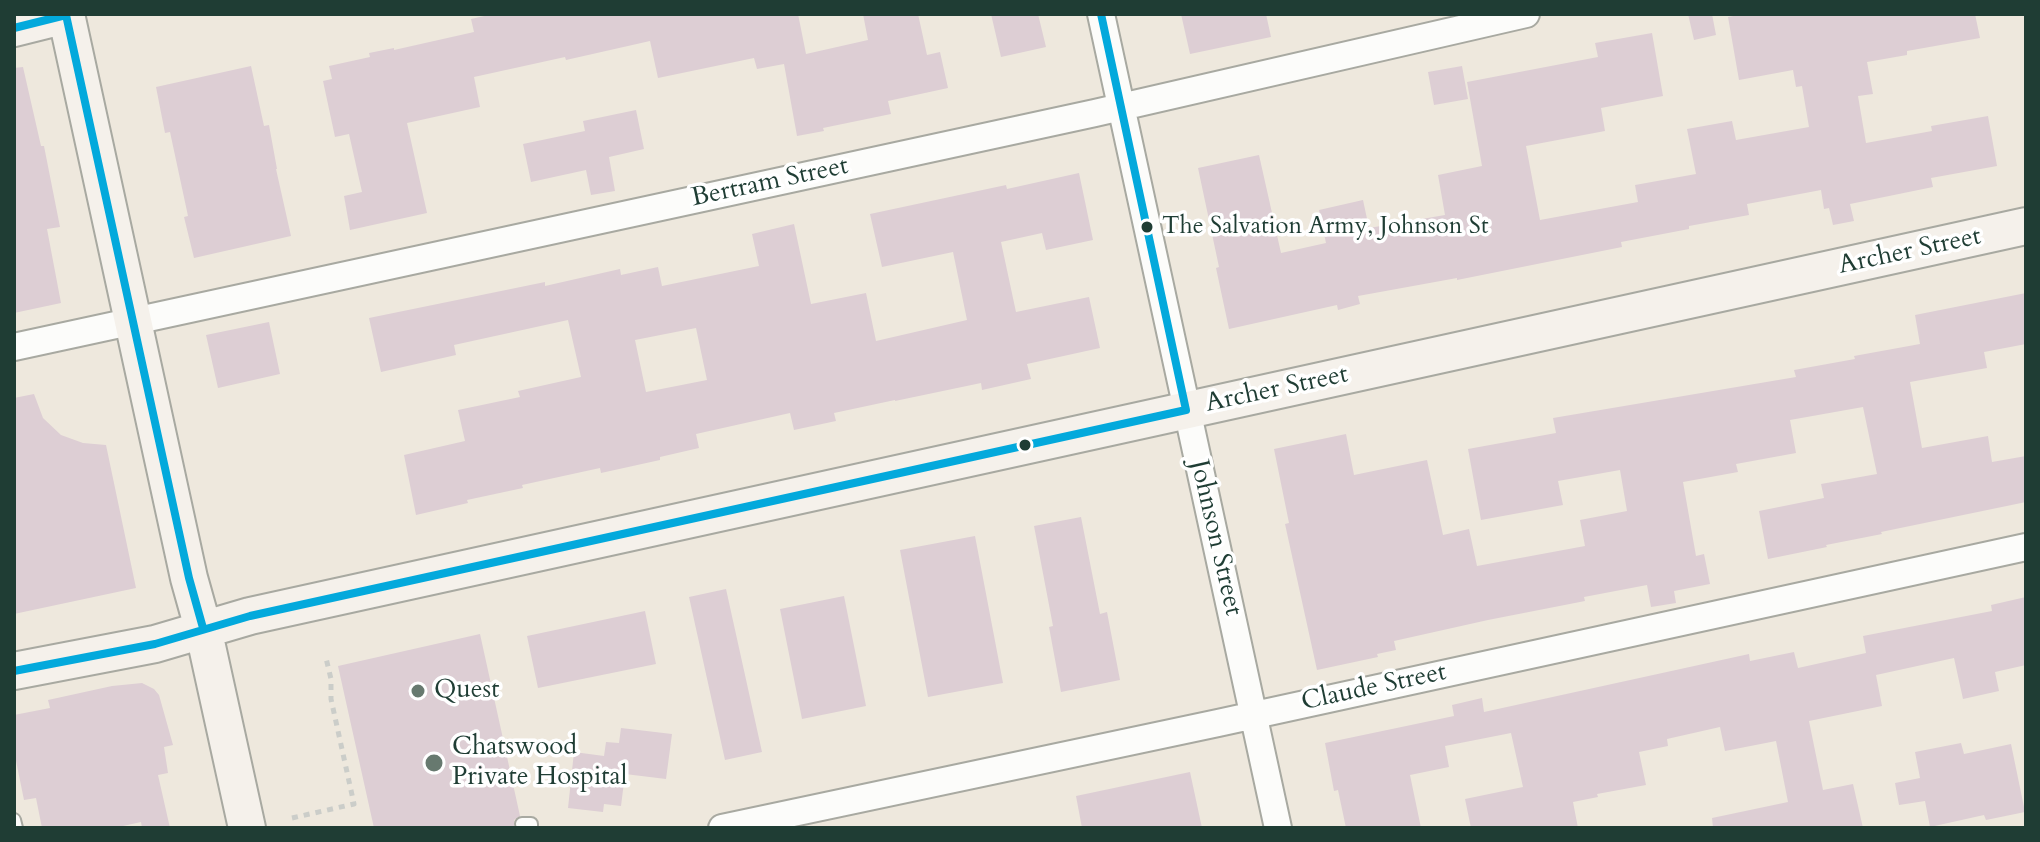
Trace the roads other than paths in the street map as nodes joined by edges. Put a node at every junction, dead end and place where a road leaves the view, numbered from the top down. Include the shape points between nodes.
1 (68, 14) edge
2 (1101, 14) edge
3 (1526, 14) edge
4 (14, 28) edge
5 (1121, 106) junction
6 (2026, 226) edge
7 (132, 320) junction
8 (14, 347) edge
9 (1186, 410) junction
10 (2026, 547) edge
11 (203, 628) junction
12 (14, 671) edge
13 (1254, 715) junction
14 (14, 820) edge
15 (16, 828) edge
16 (247, 828) edge
17 (722, 828) edge
18 (1278, 828) edge

1 - 4 main road
1 - 7 main road
2 - 5 street, Johnson Street
3 - 5 street, Bertram Street
5 - 7 street, Bertram Street
5 - 9 street, Johnson Street
6 - 9 main road, Archer Street
7 - 8 street, Bertram Street
7 - 11 main road
9 - 11 main road, Archer Street
9 - 13 street, Johnson Street
10 - 13 street, Claude Street
11 - 12 main road, Archer Street via 155,644
11 - 16 main road
13 - 17 street, Claude Street
13 - 18 street, Johnson Street
14 - 15 lane

